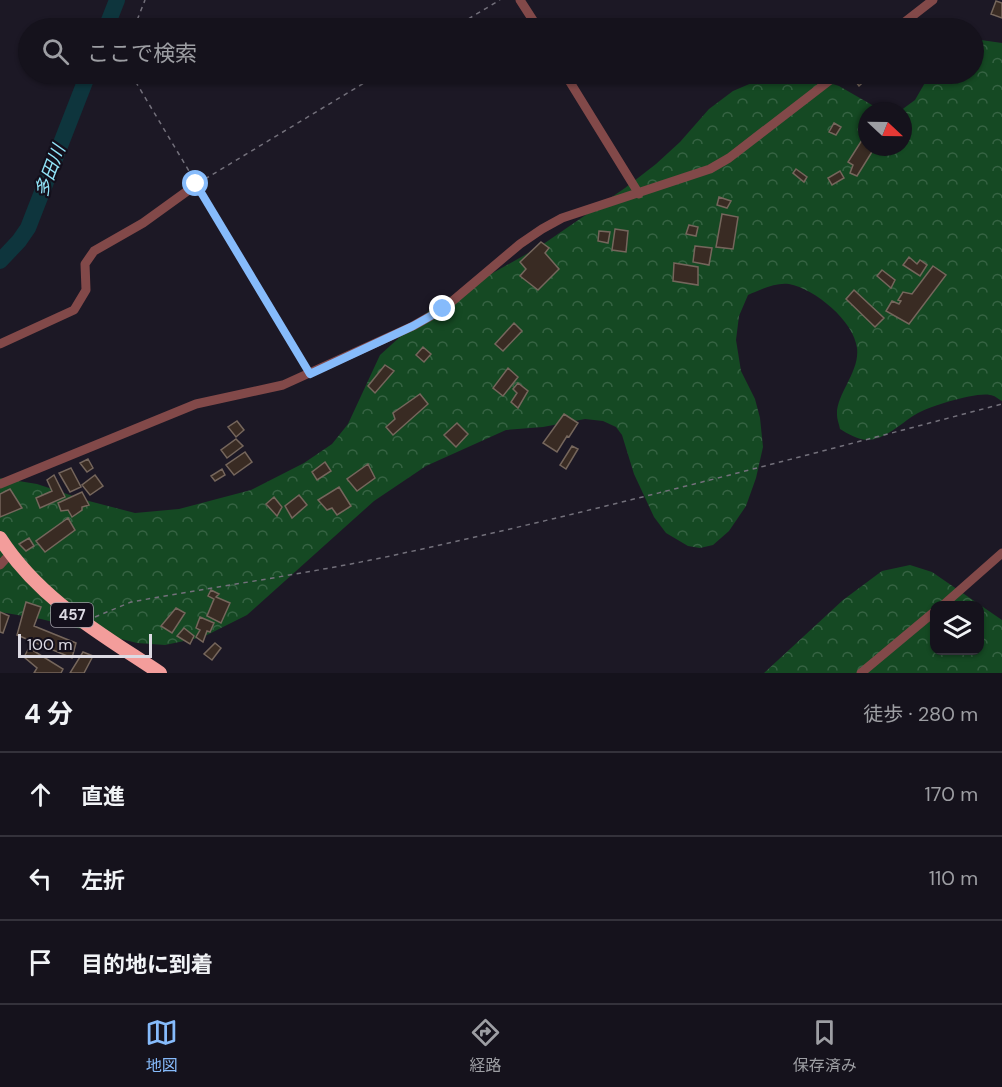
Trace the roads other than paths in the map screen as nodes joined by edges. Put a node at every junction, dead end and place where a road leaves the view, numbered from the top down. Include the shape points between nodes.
1 (520, 0) edge
2 (933, 0) edge
3 (532, 18) edge
4 (910, 18) edge
5 (571, 84) edge
6 (825, 84) edge
7 (196, 184) road end
8 (639, 194) junction
9 (0, 344) edge
10 (0, 484) edge
11 (0, 538) edge
12 (10, 553) junction
13 (1002, 553) edge
14 (0, 565) edge
15 (948, 601) edge
16 (930, 615) edge
17 (160, 673) edge
18 (861, 673) edge

1 - 3 street
2 - 4 street
5 - 8 street
6 - 8 street via 729,158 710,169
7 - 9 street via 143,223 94,251 86,264 86,290 74,310
8 - 10 street via 542,228 443,309 284,386 195,404
11 - 12 highway, 457
12 - 14 street
12 - 17 highway, 457 via 33,581 68,612
13 - 15 street
16 - 18 street

